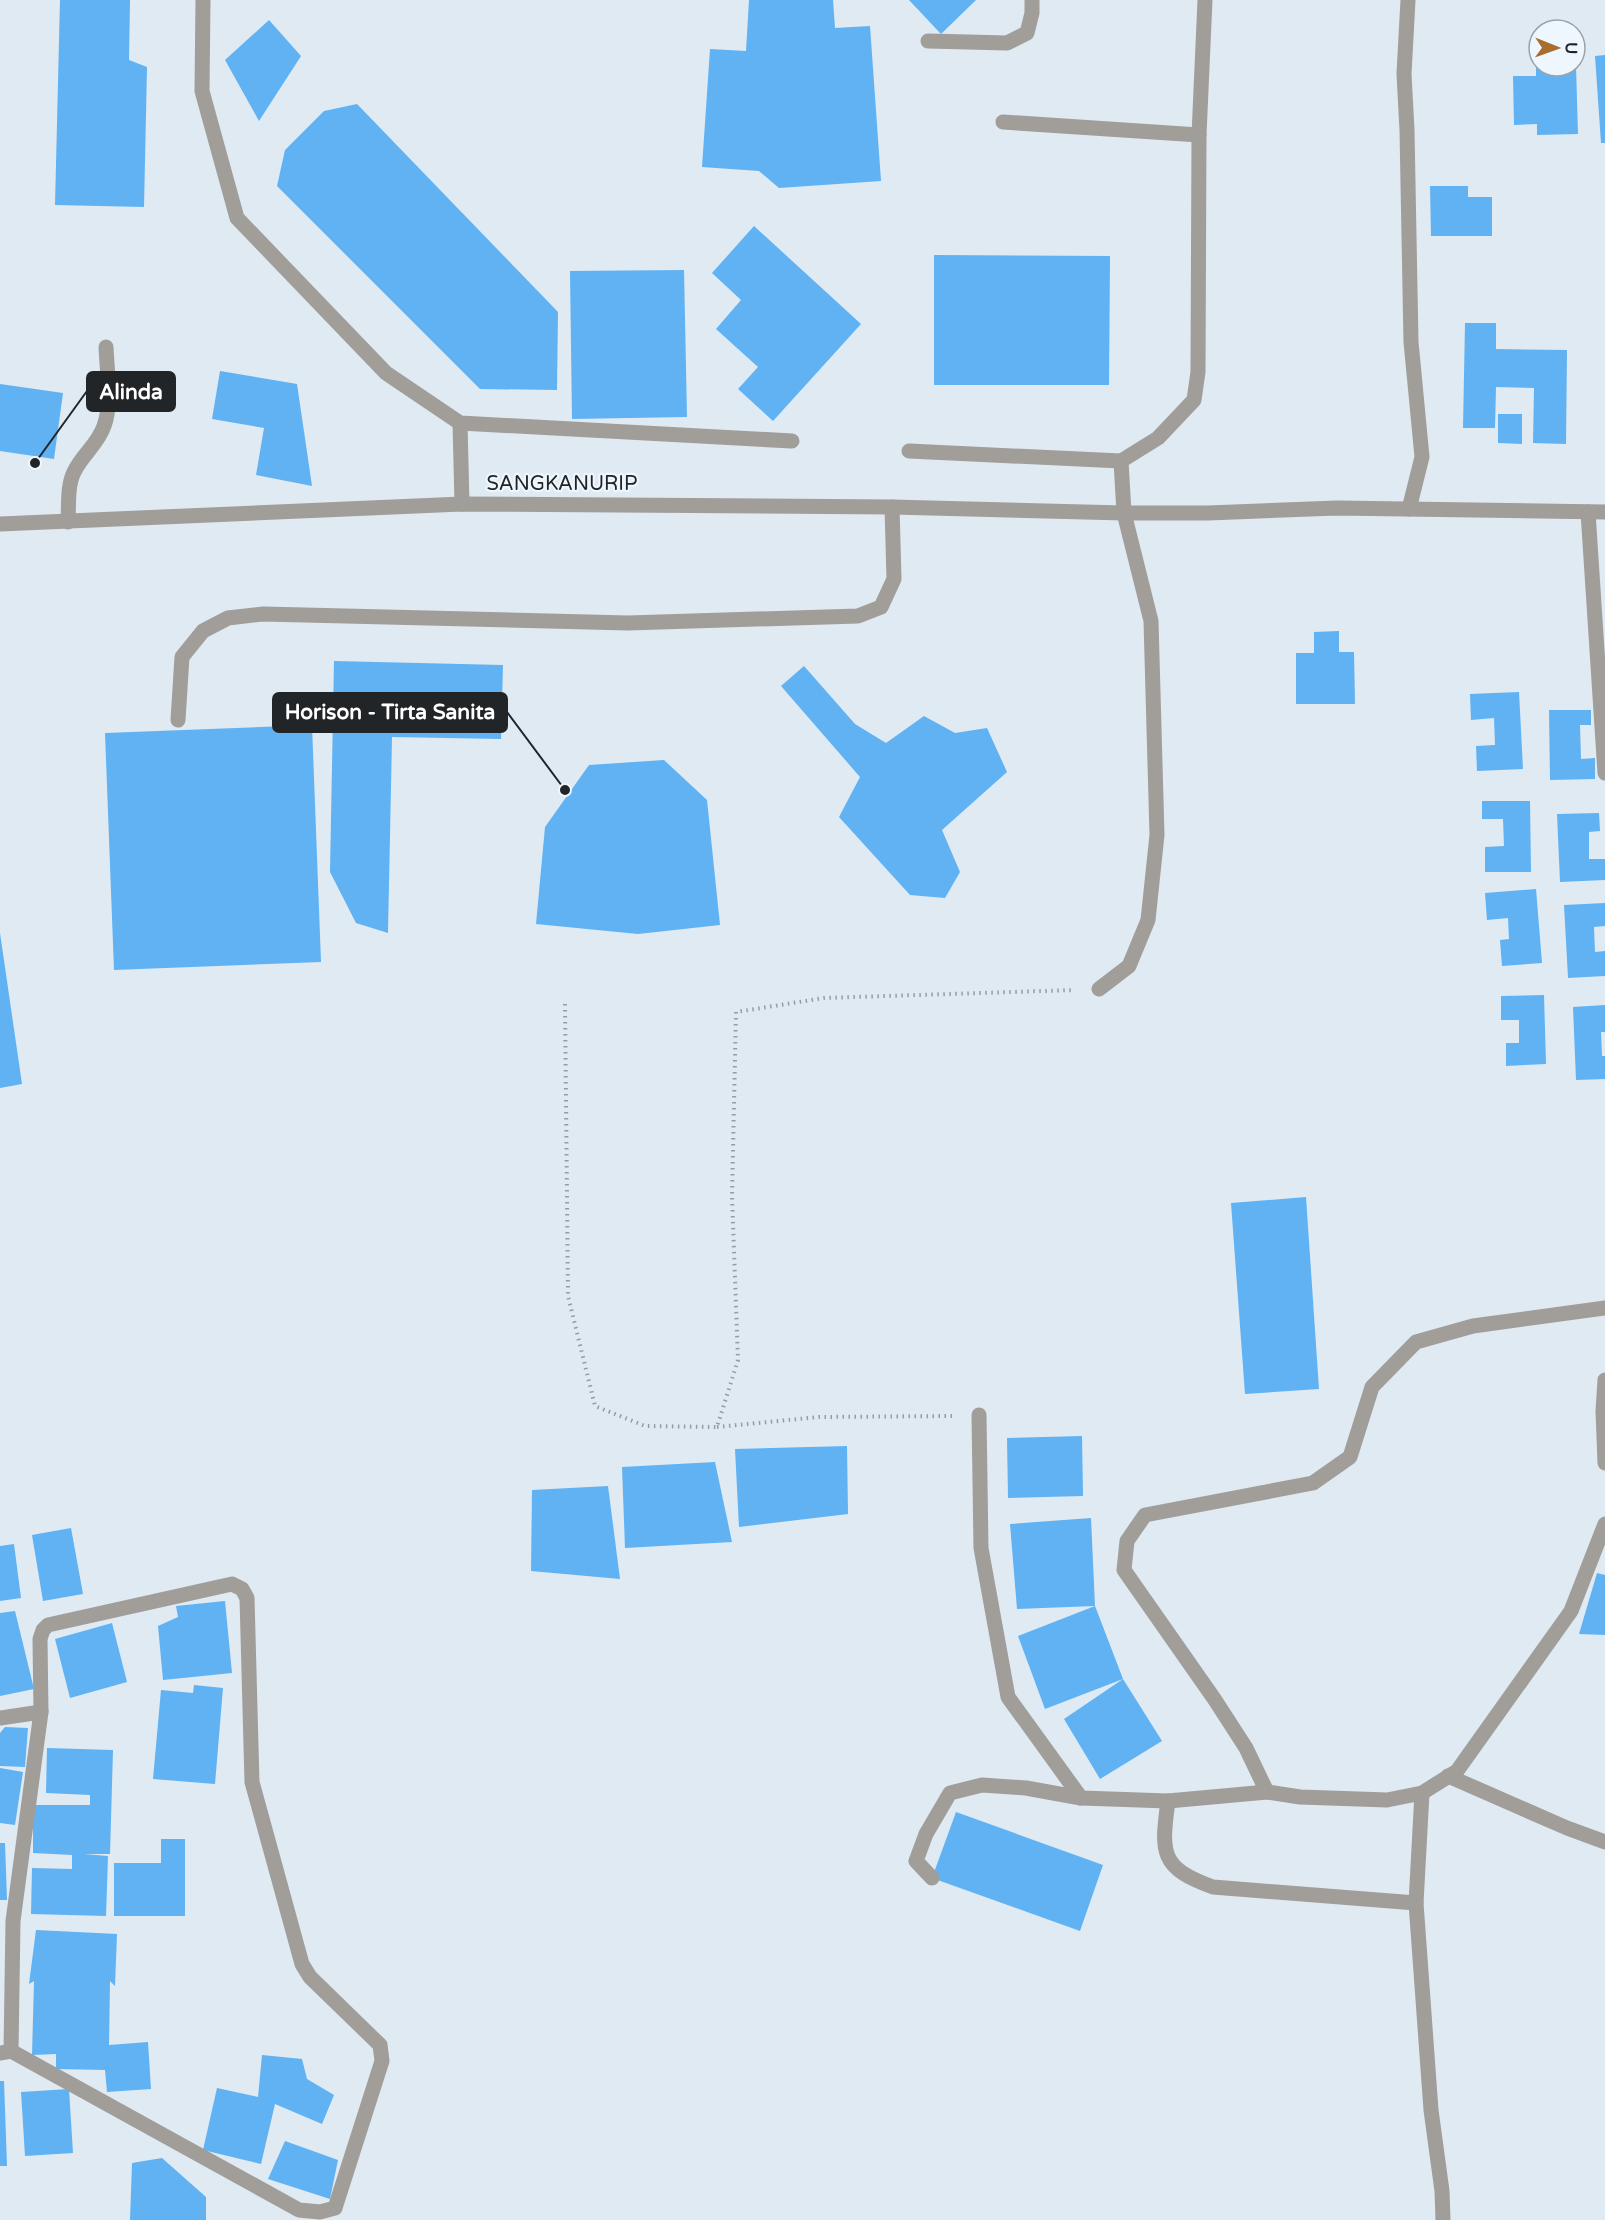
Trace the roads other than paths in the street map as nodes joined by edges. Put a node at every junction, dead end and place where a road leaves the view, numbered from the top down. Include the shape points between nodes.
1 (203, 0) edge
2 (1032, 0) edge
3 (1205, 0) edge
4 (1408, 0) edge
5 (928, 41) dead end
6 (1003, 122) dead end
7 (1199, 135) junction
8 (106, 347) dead end
9 (460, 423) junction
10 (792, 441) dead end
11 (909, 451) dead end
12 (1121, 461) junction
13 (462, 504) junction
14 (892, 507) junction
15 (1409, 509) junction
16 (1588, 512) junction
17 (1605, 512) edge
18 (1124, 513) junction
19 (68, 522) junction
20 (0, 524) edge
21 (178, 720) dead end
22 (1605, 773) edge
23 (1099, 989) road end
24 (1605, 1308) edge
25 (1605, 1380) edge
26 (979, 1416) road end
27 (1605, 1463) edge
28 (1605, 1524) edge
29 (41, 1712) junction
30 (0, 1718) edge
31 (1448, 1776) junction
32 (1267, 1792) junction
33 (1422, 1793) junction
34 (1081, 1798) junction
35 (1168, 1801) junction
36 (1605, 1842) edge
37 (932, 1878) dead end
38 (1416, 1903) junction
39 (5, 2052) edge
40 (1443, 2220) edge

1 - 9 street via 202,91 237,219 386,372
2 - 5 street via 1028,33 1008,43
3 - 7 street
4 - 15 street via 1404,74 1411,342 1422,457
6 - 7 street
7 - 12 street via 1198,372 1194,400 1158,438
8 - 19 street via 105,423 100,437 74,472
9 - 10 street
9 - 13 street
11 - 12 street
12 - 18 street
13 - 14 street, SANGKANURIP
13 - 19 street, SANGKANURIP
14 - 18 street, SANGKANURIP
14 - 21 street via 894,579 881,607 858,616 628,623 263,614 228,618 203,631 182,657
15 - 16 street, SANGKANURIP
15 - 18 street, SANGKANURIP
16 - 17 street, SANGKANURIP
16 - 22 street
18 - 23 street via 1151,621 1157,835 1148,920 1129,966
19 - 20 street, SANGKANURIP
24 - 32 street via 1473,1326 1416,1342 1372,1387 1350,1457 1313,1482 1145,1515 1127,1541 1124,1570 1246,1748
25 - 27 street
26 - 34 street via 981,1548 1008,1697
28 - 31 street via 1571,1611 1457,1771
29 - 30 street
29 - 39 street via 13,1921
29 - 39 street via 40,1639 48,1625 232,1584 242,1589 247,1598 252,1782 302,1964 310,1977 380,2045 382,2061 335,2208 320,2212 299,2210
31 - 33 street
31 - 36 street
32 - 33 street via 1387,1800
32 - 35 street
33 - 38 street
34 - 35 street
34 - 37 street via 982,1785 950,1793 926,1834 916,1861
35 - 38 street via 1163,1836 1169,1863 1189,1878 1213,1887
38 - 40 street

